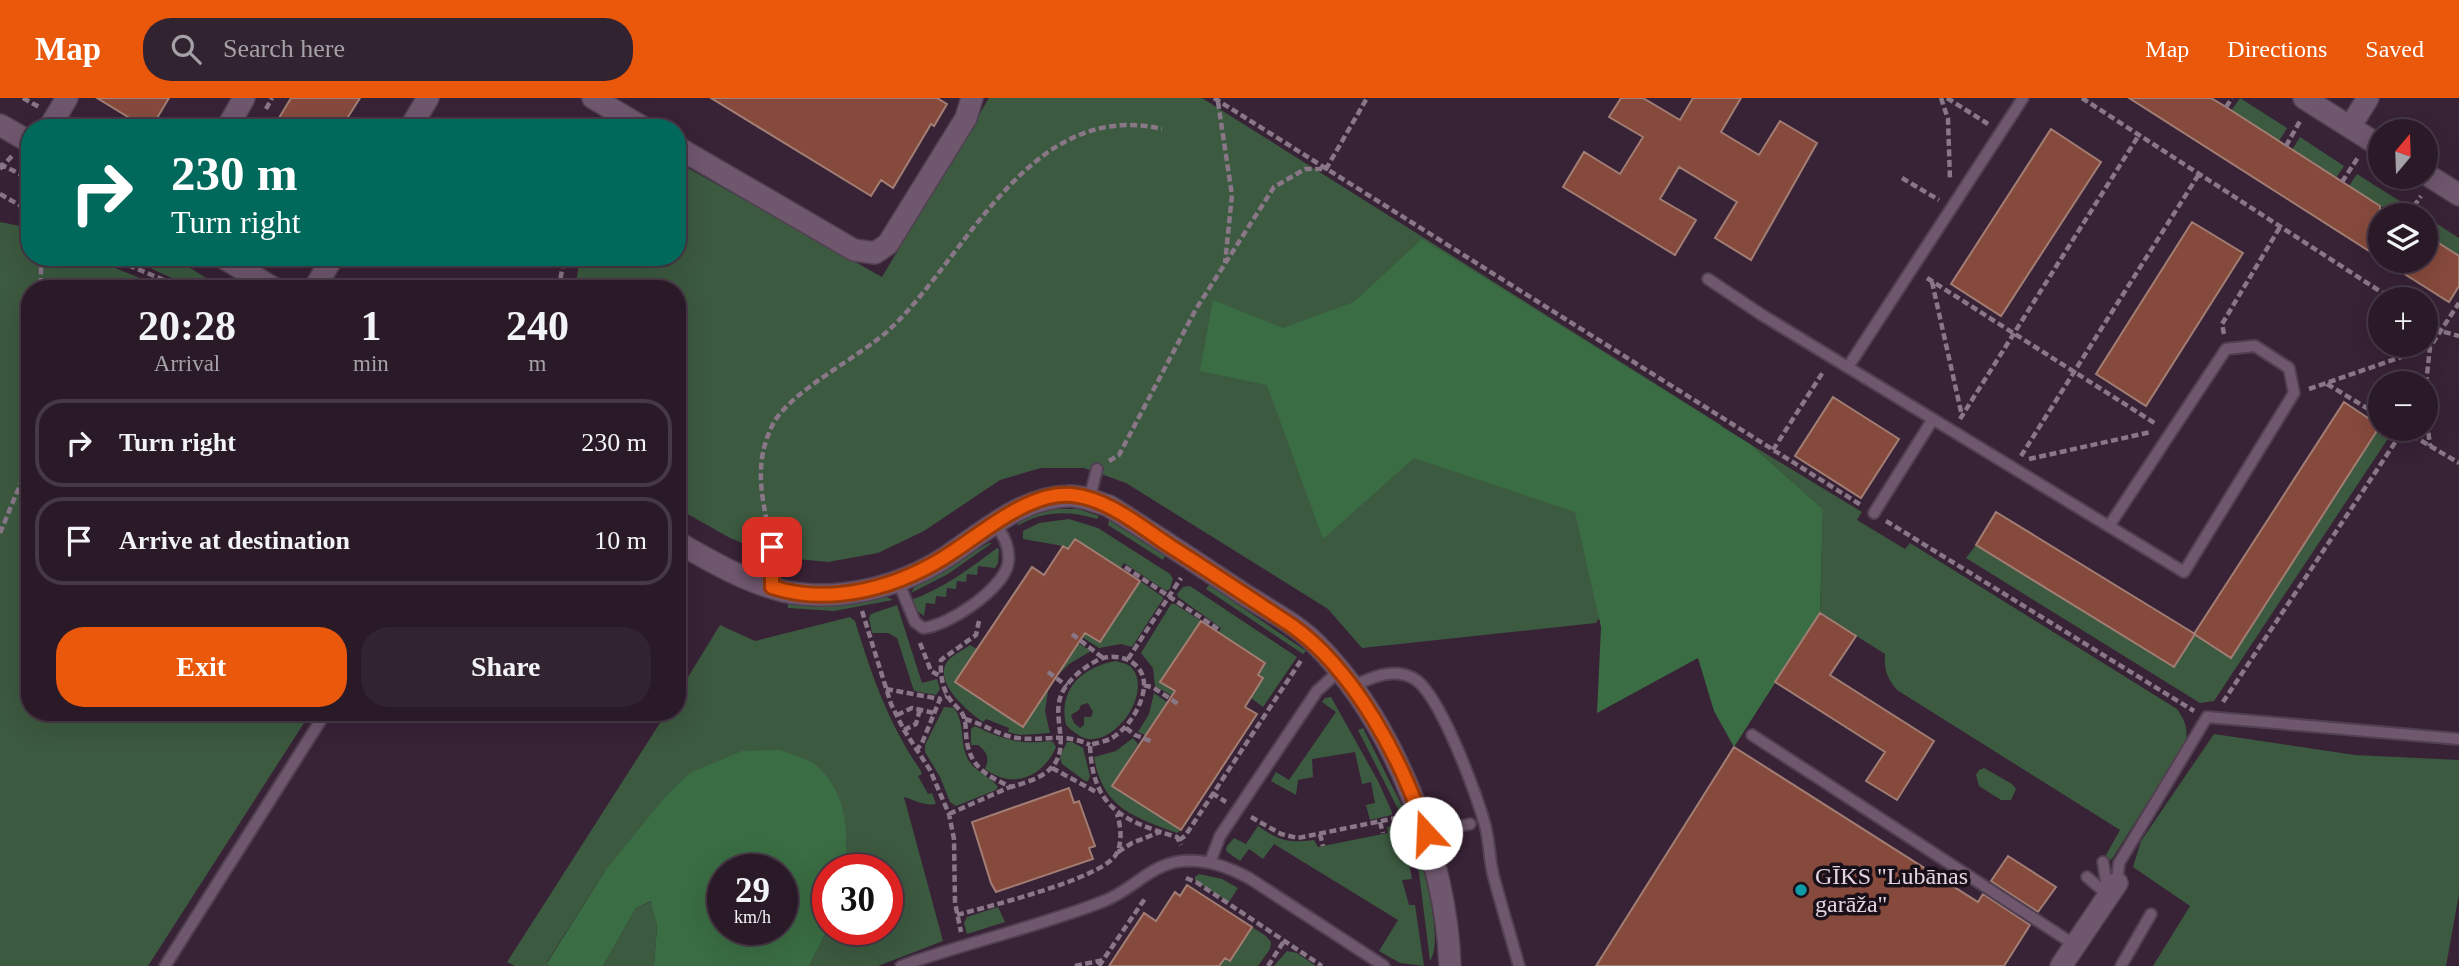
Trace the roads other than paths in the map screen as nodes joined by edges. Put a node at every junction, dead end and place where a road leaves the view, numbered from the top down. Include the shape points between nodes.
1 (66, 98) edge
2 (244, 98) edge
3 (428, 98) edge
4 (593, 98) edge
5 (972, 98) edge
6 (2022, 98) edge
7 (2368, 98) edge
8 (2303, 108) edge
9 (54, 119) edge
10 (232, 119) edge
11 (415, 119) edge
12 (629, 119) edge
13 (0, 125) edge
14 (2350, 127) junction
15 (21, 137) edge
16 (2368, 138) edge
17 (686, 152) edge
18 (2438, 182) edge
19 (2459, 195) edge
20 (237, 266) edge
21 (1708, 279) dead end
22 (260, 280) edge
23 (1849, 368) junction
24 (1933, 419) junction
25 (1097, 469) road end
26 (1089, 500) junction
27 (1874, 513) road end
28 (995, 523) junction
29 (2109, 526) junction
30 (686, 547) edge
31 (772, 547) road end
32 (898, 581) junction
33 (772, 587) junction
34 (1345, 679) junction
35 (320, 721) edge
36 (1752, 736) dead end
37 (2459, 739) edge
38 (1423, 823) junction
39 (1469, 824) dead end
40 (1210, 862) junction
41 (2103, 862) dead end
42 (2087, 877) dead end
43 (2113, 889) junction
44 (2151, 914) dead end
45 (2076, 945) junction
46 (906, 965) edge
47 (165, 966) edge
48 (1384, 966) edge
49 (1450, 966) edge
50 (1519, 966) edge
51 (2062, 966) edge
52 (2121, 966) edge

1 - 9 street
2 - 10 street
3 - 11 street
4 - 12 street
5 - 17 street via 966,118 888,244 876,253 854,250
6 - 23 lane
7 - 14 street
8 - 14 street
13 - 15 street
14 - 16 street
18 - 19 street
20 - 22 street
21 - 23 lane
23 - 24 lane
24 - 27 lane
24 - 29 lane
25 - 26 lane
26 - 28 street via 1071,495 1053,498 1026,505
26 - 34 street via 1109,506 1317,645
28 - 32 street via 942,559
28 - 32 lane via 1008,556 1002,577 948,621 923,628 915,622
29 - 29 lane via 2184,572 2294,393 2289,368 2255,346 2226,349
30 - 33 street
31 - 33 lane
32 - 33 street via 828,594
34 - 38 street via 1391,751
34 - 40 lane via 1317,691 1215,846
34 - 50 lane via 1393,673 1414,678 1432,700 1460,752 1486,827 1493,874
35 - 47 lane
36 - 45 lane
37 - 43 lane via 2207,717 2119,863
38 - 39 lane
38 - 49 street via 1444,904
40 - 46 lane via 1182,861 1158,867 1091,906
40 - 48 lane via 1249,878
41 - 43 lane
42 - 43 lane
43 - 45 street
44 - 52 lane
45 - 51 street

